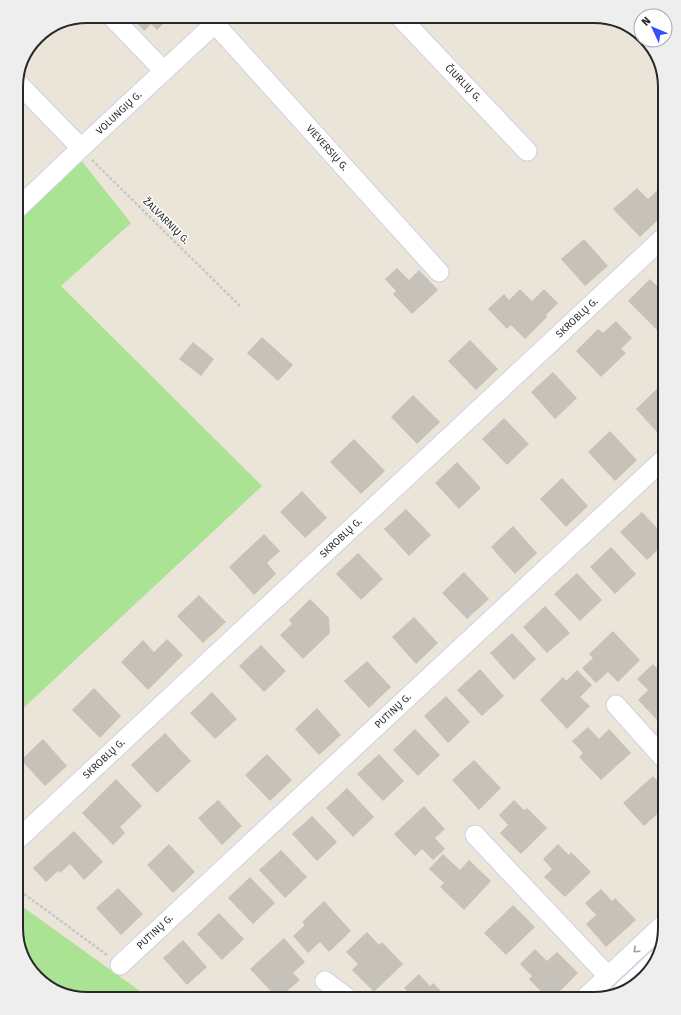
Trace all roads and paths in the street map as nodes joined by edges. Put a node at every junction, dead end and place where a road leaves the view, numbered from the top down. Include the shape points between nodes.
1 (118, 23) edge
2 (216, 23) edge
3 (222, 23) edge
4 (406, 23) edge
5 (164, 71) junction
6 (23, 88) edge
7 (81, 148) junction
8 (527, 151) dead end
9 (23, 203) edge
10 (658, 243) edge
11 (439, 272) dead end
12 (240, 306) dead end
13 (658, 465) edge
14 (616, 705) dead end
15 (658, 752) edge
16 (23, 834) edge
17 (475, 835) dead end
18 (23, 893) edge
19 (658, 931) edge
20 (120, 965) joint
21 (608, 976) junction
22 (325, 981) dead end
23 (340, 992) edge
24 (591, 992) edge

1 - 5 street
2 - 5 street, VOLUNGIŲ G.
3 - 11 street, VIEVERSIŲ G.
4 - 8 street, ČIURLIŲ G.
5 - 7 street, VOLUNGIŲ G.
6 - 7 street
7 - 9 street, VOLUNGIŲ G.
7 - 12 path, ŽALVARNIŲ G.
10 - 16 street, SKROBLŲ G.
13 - 20 street, PUTINŲ G.
14 - 15 street
17 - 21 street
18 - 20 path
19 -> 21 street
21 - 24 street
22 - 23 street

